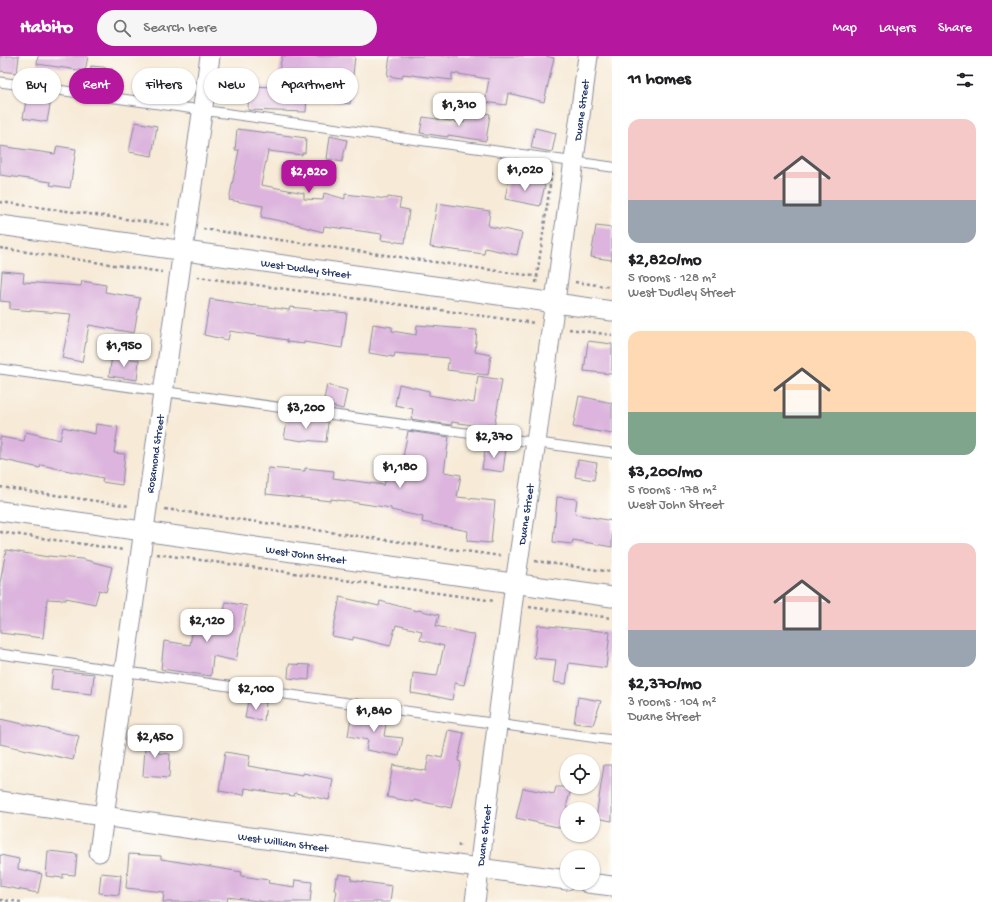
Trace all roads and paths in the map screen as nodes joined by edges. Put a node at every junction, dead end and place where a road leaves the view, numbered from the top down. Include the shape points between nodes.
1 (210, 56) edge
2 (588, 56) edge
3 (0, 82) edge
4 (203, 111) junction
5 (554, 158) junction
6 (574, 161) junction
7 (612, 166) edge
8 (0, 202) edge
9 (0, 225) edge
10 (187, 227) junction
11 (0, 248) edge
12 (184, 251) junction
13 (537, 276) junction
14 (161, 279) dead end
15 (534, 300) junction
16 (554, 303) junction
17 (612, 311) edge
18 (531, 323) dead end
19 (0, 369) edge
20 (163, 392) junction
21 (536, 442) junction
22 (612, 453) edge
23 (0, 487) edge
24 (147, 507) junction
25 (0, 511) edge
26 (0, 532) edge
27 (144, 532) junction
28 (141, 552) junction
29 (500, 556) dead end
30 (534, 561) dead end
31 (612, 572) edge
32 (515, 583) junction
33 (612, 597) edge
34 (512, 604) junction
35 (612, 618) edge
36 (0, 654) edge
37 (125, 672) junction
38 (498, 723) junction
39 (612, 740) edge
40 (0, 801) edge
41 (104, 816) junction
42 (99, 852) dead end
43 (480, 868) junction
44 (560, 879) edge
45 (600, 884) edge
46 (612, 886) edge
47 (0, 900) edge
48 (22, 902) edge
49 (475, 902) edge

1 - 4 street, Rosamond Street
2 - 6 street, Duane Street
3 - 4 lane
4 - 5 lane
4 - 10 street, Rosamond Street
5 - 6 lane
5 - 13 path
6 - 7 lane
6 - 16 street, Duane Street
8 - 10 path
9 - 12 street, West Dudley Street
10 - 12 street, Rosamond Street
10 - 13 path
11 - 14 path via 162,272
12 - 15 street, West Dudley Street
12 - 20 street, Rosamond Street
13 - 15 path
15 - 16 street, West Dudley Street
15 - 18 path
16 - 17 street, West Dudley Street
16 - 21 street, Duane Street
19 - 20 lane
20 - 21 lane
20 - 24 street, Rosamond Street
21 - 22 lane
21 - 32 street, Duane Street
23 - 24 path
24 - 27 street, Rosamond Street
24 - 29 path
25 - 27 street, West John Street
26 - 28 path
27 - 28 street, Rosamond Street
27 - 32 street, West John Street
28 - 34 path
28 - 37 street, Rosamond Street
30 - 31 path
32 - 33 street, West John Street
32 - 34 street, Duane Street
34 - 35 path
34 - 38 street, Duane Street
36 - 37 lane
37 - 38 lane
37 - 41 street, Rosamond Street
38 - 39 lane
38 - 43 street, Duane Street
40 - 41 street, West William Street
41 - 42 street, Rosamond Street
41 - 43 street, West William Street
43 - 44 street, West William Street
43 - 49 street, Duane Street
45 - 46 street
47 - 48 path

